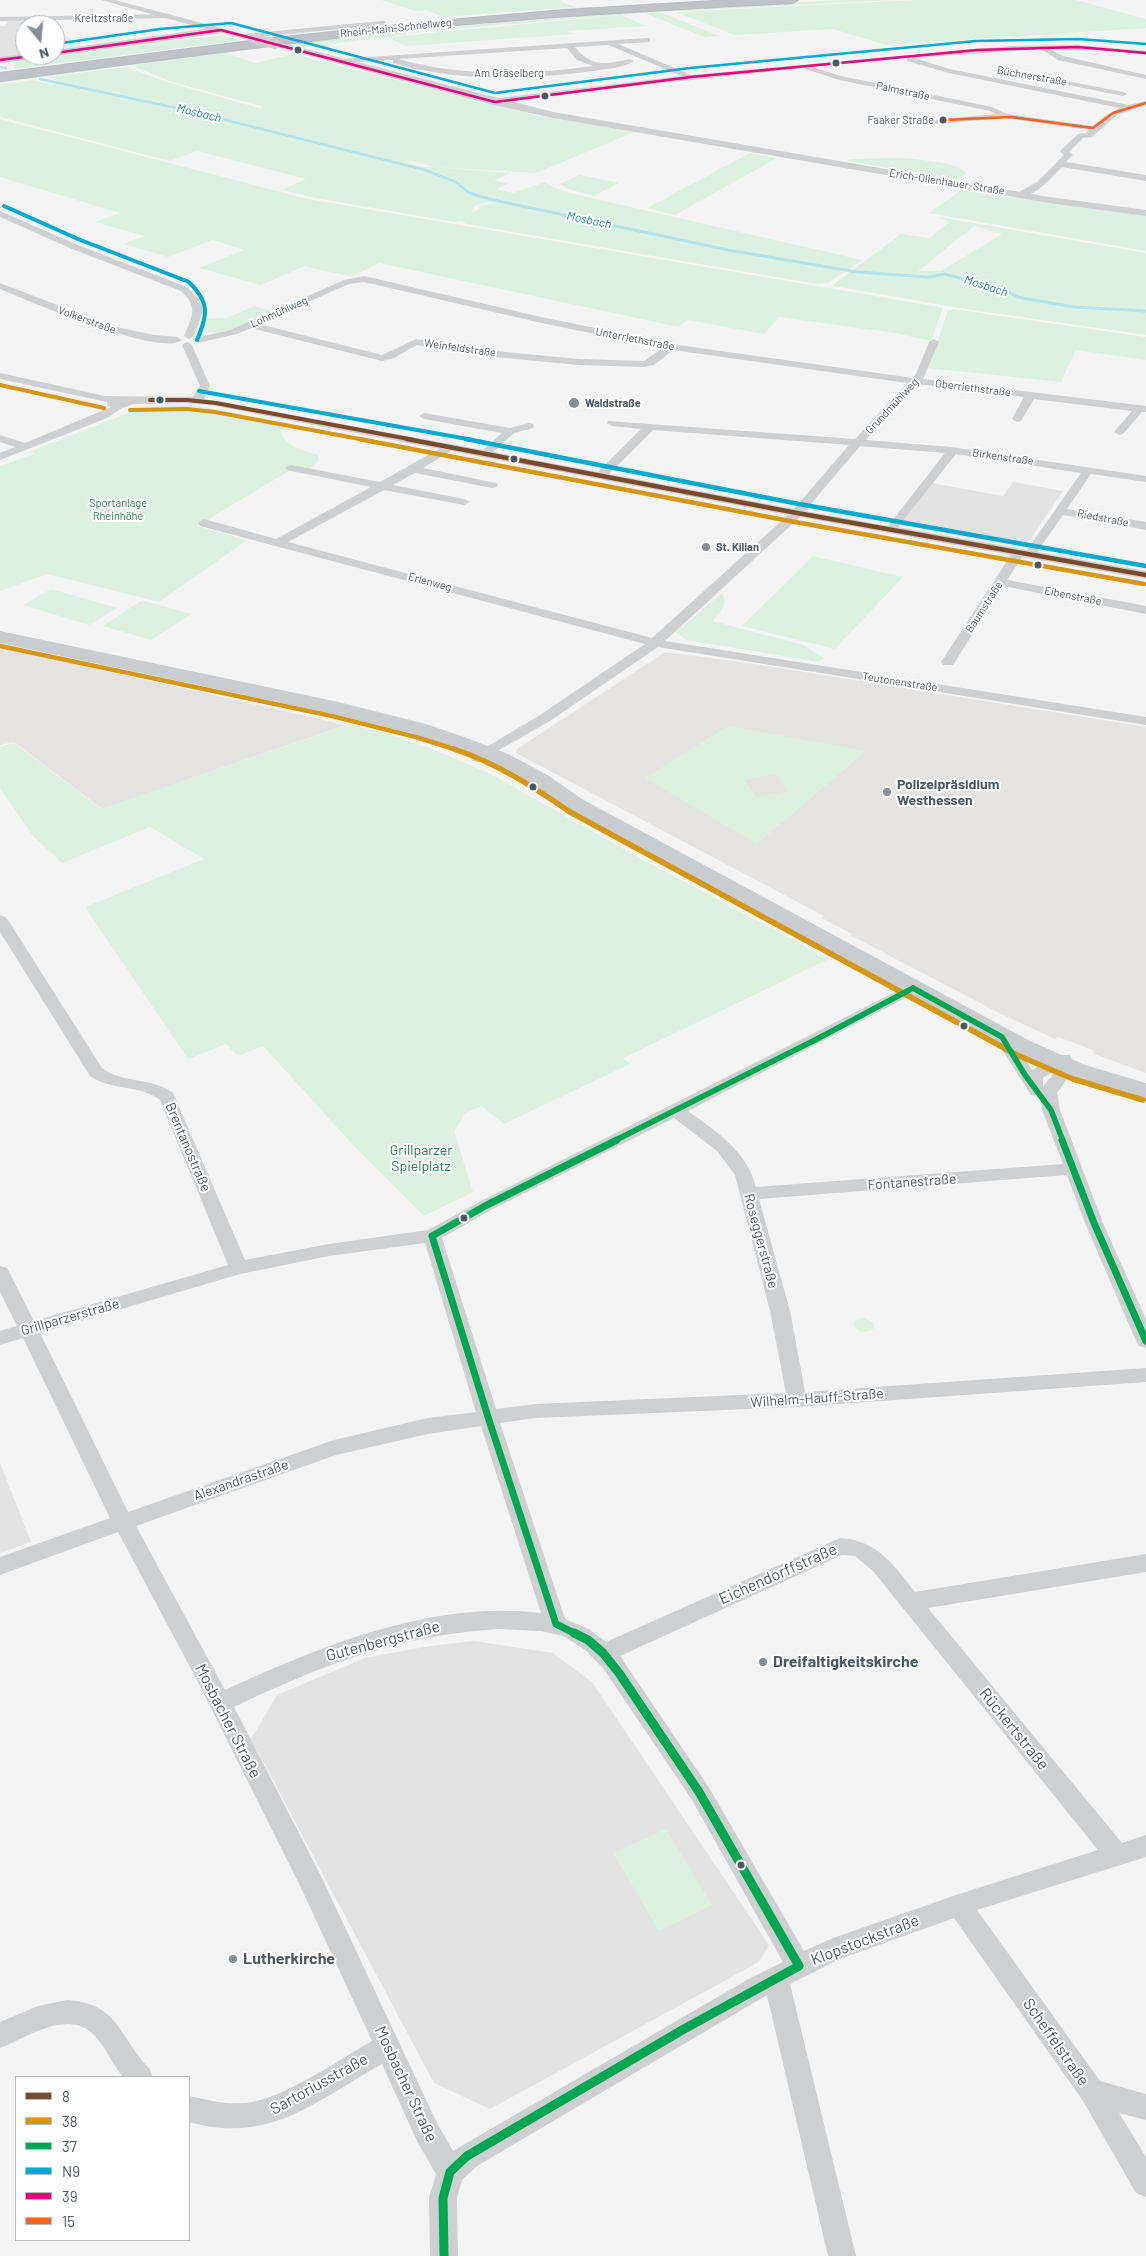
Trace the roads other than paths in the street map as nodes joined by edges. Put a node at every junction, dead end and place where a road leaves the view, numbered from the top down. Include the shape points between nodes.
1 (104, 0) edge
2 (735, 0) edge
3 (793, 0) edge
4 (168, 16) junction
5 (65, 18) edge
6 (0, 19) edge
7 (15, 19) edge
8 (382, 23) dead end
9 (223, 31) junction
10 (248, 37) junction
11 (647, 40) dead end
12 (609, 42) junction
13 (569, 45) junction
14 (1040, 47) junction
15 (65, 52) edge
16 (1146, 53) edge
17 (906, 56) junction
18 (388, 57) junction
19 (15, 58) edge
20 (0, 60) edge
21 (630, 61) dead end
22 (342, 62) junction
23 (800, 66) junction
24 (970, 66) dead end
25 (602, 67) junction
26 (940, 68) junction
27 (1003, 70) dead end
28 (36, 71) junction
29 (4, 75) edge
30 (690, 76) junction
31 (1146, 77) edge
32 (716, 84) dead end
33 (1123, 94) dead end
34 (497, 102) junction
35 (1146, 103) edge
36 (1126, 108) junction
37 (1005, 116) junction
38 (924, 123) dead end
39 (1094, 128) junction
40 (1060, 164) junction
41 (1146, 178) edge
42 (1022, 194) junction
43 (1146, 213) edge
44 (0, 214) edge
45 (357, 279) joint
46 (0, 286) edge
47 (251, 325) junction
48 (192, 340) junction
49 (934, 342) dead end
50 (671, 347) junction
51 (0, 376) edge
52 (916, 381) junction
53 (1031, 394) junction
54 (197, 400) junction
55 (113, 403) junction
56 (1143, 408) edge
57 (424, 416) dead end
58 (1017, 419) dead end
59 (612, 423) dead end
60 (529, 426) dead end
61 (650, 426) junction
62 (510, 431) junction
63 (1119, 432) dead end
64 (0, 438) edge
65 (860, 441) junction
66 (26, 447) junction
67 (449, 447) junction
68 (951, 450) junction
69 (486, 453) junction
70 (0, 457) edge
71 (291, 468) dead end
72 (413, 469) junction
73 (1089, 469) junction
74 (602, 474) junction
75 (1146, 480) edge
76 (492, 485) dead end
77 (382, 486) junction
78 (464, 502) dead end
79 (1061, 510) junction
80 (797, 513) junction
81 (204, 523) dead end
82 (1146, 526) edge
83 (892, 529) junction
84 (279, 542) junction
85 (1024, 553) junction
86 (1146, 575) edge
87 (1000, 582) junction
88 (1146, 610) edge
89 (0, 637) edge
90 (655, 643) junction
91 (948, 662) dead end
92 (1146, 721) edge
93 (483, 755) junction
94 (0, 920) edge
95 (4, 937) edge
96 (913, 988) junction
97 (992, 1030) junction
98 (1062, 1064) junction
99 (1034, 1087) junction
100 (1138, 1089) edge
101 (675, 1110) junction
102 (1051, 1110) junction
103 (1074, 1169) junction
104 (749, 1194) junction
105 (432, 1236) junction
106 (239, 1268) junction
107 (0, 1273) edge
108 (29, 1328) junction
109 (0, 1338) edge
110 (1146, 1341) edge
111 (1146, 1375) edge
112 (797, 1400) junction
113 (488, 1417) junction
114 (123, 1522) junction
115 (1146, 1563) edge
116 (0, 1566) edge
117 (910, 1602) junction
118 (556, 1624) junction
119 (603, 1653) junction
120 (220, 1704) junction
121 (1146, 1846) edge
122 (1118, 1855) junction
123 (959, 1905) junction
124 (787, 1972) junction
125 (0, 2036) edge
126 (388, 2046) junction
127 (139, 2076) edge
128 (1092, 2092) junction
129 (1146, 2107) edge
130 (190, 2109) edge
131 (450, 2172) junction
132 (1146, 2183) edge
133 (444, 2256) edge
134 (842, 2256) edge

1 - 4 street, Erich-Ollenhauer-Straße
2 - 28 highway, Rhein-Main-Schnellweg via 412,23 250,41
3 - 28 highway, Rhein-Main-Schnellweg via 595,11 427,25
4 - 5 street, Kreitzstraße
4 - 9 street, Erich-Ollenhauer-Straße
6 - 7 street, Kreitzstraße
8 - 10 street, Erich-Ollenhauer-Straße
9 - 10 street, Erich-Ollenhauer-Straße
9 - 15 street
10 - 22 street, Erich-Ollenhauer-Straße, bridge
11 - 12 street
12 - 13 street
12 - 30 street
13 - 18 street
13 - 25 street via 580,58
14 - 16 street
14 - 17 street
14 - 31 street via 1060,58
17 - 23 street
17 - 26 street
18 - 22 street
18 - 25 street, Am Gräselberg via 429,69 486,74 552,73
19 - 20 street
21 - 25 street, Am Gräselberg
22 - 34 street, Erich-Ollenhauer-Straße
23 - 30 street
23 - 37 street, Palmstraße via 839,78 992,109
24 - 26 street
26 - 36 street
27 - 33 street, Büchnerstraße
28 - 29 highway, Rhein-Main-Schnellweg
30 - 32 street
30 - 34 street via 507,98
34 - 42 street, Erich-Ollenhauer-Straße
35 - 36 street
36 - 39 street via 1109,115
37 - 38 street
37 - 39 street
39 - 40 street via 1064,152 1069,155
40 - 41 street
40 - 42 street via 1040,184
42 - 43 street, Erich-Ollenhauer-Straße
44 - 48 street via 184,289 197,302 199,309
45 - 47 street, Lohmühlweg
45 - 50 street, Unterriethstraße
46 - 48 street, Volkerstraße via 105,328 135,335
47 - 48 street, Lohmühlweg via 224,335
47 - 50 street, Weinfeldstraße via 382,358 416,342 464,351 644,364
48 - 54 street via 205,386
49 - 52 street, Grundmühlweg via 922,375
50 - 52 street, Unterriethstraße
51 - 55 street
52 - 53 street, Oberriethstraße
52 - 65 street, Grundmühlweg
53 - 56 street, Oberriethstraße
53 - 58 street, Oberriethstraße
54 - 55 street via 122,398
54 - 67 street
55 - 66 street
56 - 63 street, Oberriethstraße
57 - 62 street
59 - 61 street, Birkenstraße
60 - 62 street
61 - 65 street, Birkenstraße
61 - 74 street
62 - 69 street
64 - 66 street
65 - 68 street, Birkenstraße
65 - 80 street, Grundmühlweg
66 - 70 street
67 - 69 street
67 - 72 street
68 - 73 street, Birkenstraße
68 - 83 street via 950,456
69 - 74 street
71 - 77 street
72 - 76 street
72 - 77 street
73 - 75 street, Birkenstraße
73 - 79 street, Baumstraße
74 - 80 street
77 - 78 street
77 - 84 street
79 - 82 street, Riedstraße
79 - 85 street, Baumstraße
80 - 83 street
80 - 90 street, Grundmühlweg
81 - 84 street, Erlenweg
83 - 85 street
84 - 90 street, Erlenweg
85 - 86 street
85 - 87 street, Baumstraße
87 - 88 street, Eibenstraße
87 - 91 street, Baumstraße
89 - 93 main road via 354,713 428,733 447,745
90 - 92 street, Teutonenstraße
90 - 93 street, Grundmühlweg
93 - 96 main road via 557,798 574,804
94 - 95 street, Brentanostraße
95 - 106 street, Brentanostraße via 96,1072 104,1078 157,1090 167,1097
96 - 97 main road
96 - 101 street, Grillparzerstraße
97 - 98 main road
97 - 99 street
98 - 99 street via 1035,1076
98 - 100 main road
98 - 102 street via 1049,1089
99 - 102 street
101 - 104 street, Roseggerstraße via 738,1162
101 - 105 street, Grillparzerstraße
102 - 103 street
103 - 104 street, Fontanestraße
103 - 110 street
104 - 112 street, Roseggerstraße via 782,1322
105 - 106 street, Grillparzerstraße via 329,1250
105 - 113 street
106 - 108 street, Grillparzerstraße
107 - 108 street, Mosbacher Straße
108 - 109 street, Grillparzerstraße
108 - 114 street, Mosbacher Straße
111 - 112 street, Wilhelm-Hauff-Straße
112 - 113 street, Wilhelm-Hauff-Straße via 543,1411
113 - 114 street, Alexandrastraße via 428,1426 334,1448
113 - 118 street
114 - 116 street, Alexandrastraße
114 - 120 street, Mosbacher Straße
115 - 117 street
117 - 119 street, Eichendorffstraße via 870,1554 858,1546 840,1546
117 - 122 street, Rückertstraße
118 - 119 street, Gutenbergstraße via 581,1636
118 - 120 street, Gutenbergstraße via 534,1620 484,1620 406,1632 320,1658
119 - 124 street, Gutenbergstraße via 699,1792
120 - 126 street, Mosbacher Straße via 311,1882
121 - 122 street, Klopstockstraße
122 - 123 street, Klopstockstraße
123 - 124 street, Klopstockstraße via 833,1950
123 - 128 street, Scheffelstraße
124 - 131 street, Klopstockstraße via 467,2156
124 - 134 street, Gutenbergstraße
125 - 127 street via 44,2017 63,2013 87,2016 103,2027
126 - 130 street, Sartoriusstraße via 264,2114 232,2118
126 - 131 street, Mosbacher Straße via 427,2132
128 - 129 street
128 - 132 street, Scheffelstraße
131 - 133 street via 443,2198

